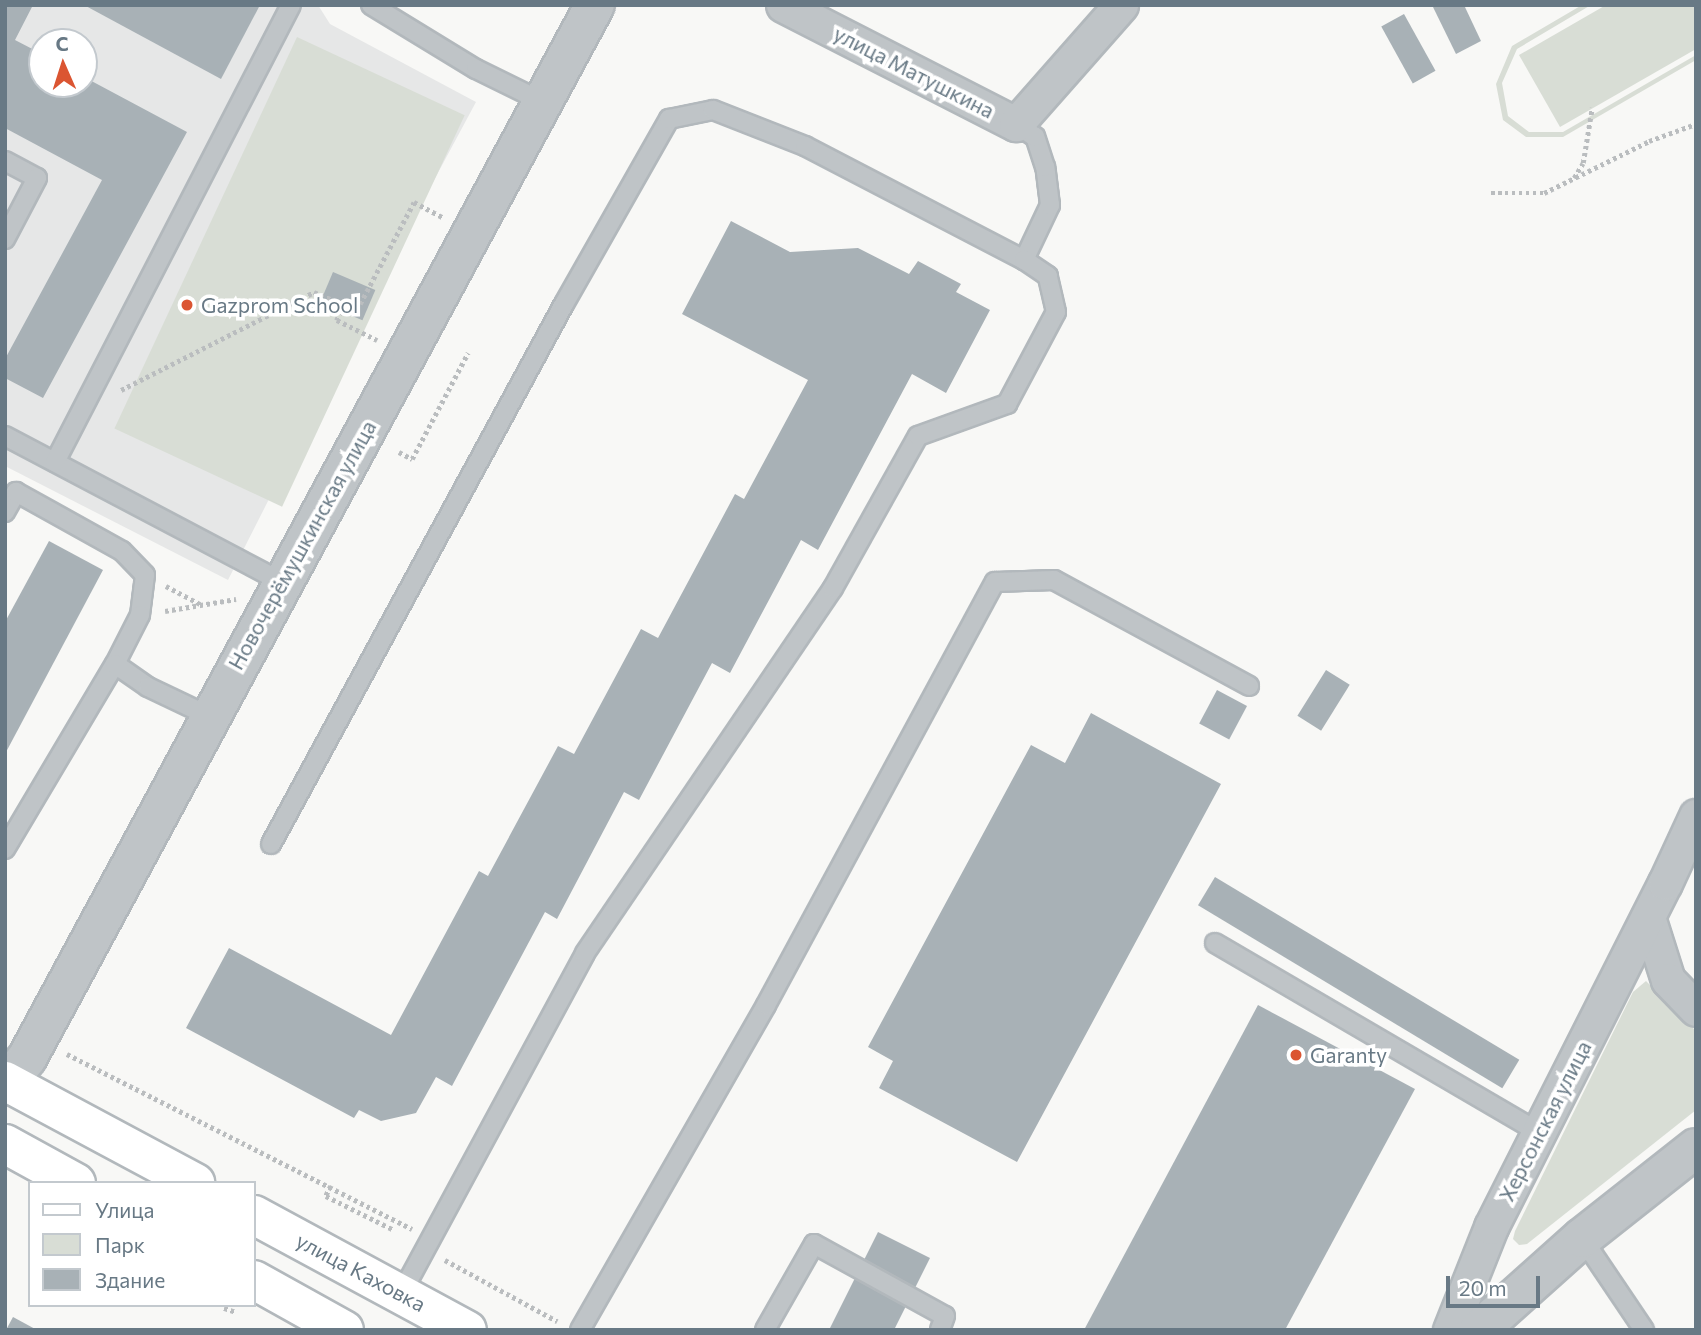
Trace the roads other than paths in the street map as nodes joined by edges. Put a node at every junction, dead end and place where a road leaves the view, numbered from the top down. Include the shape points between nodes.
1 (291, 5) edge
2 (371, 5) edge
3 (595, 5) edge
4 (783, 5) edge
5 (1121, 5) edge
6 (541, 101) junction
7 (1016, 124) junction
8 (5, 161) edge
9 (5, 239) edge
10 (1024, 260) junction
11 (5, 436) edge
12 (55, 462) junction
13 (5, 512) edge
14 (282, 582) junction
15 (115, 664) junction
16 (1249, 686) dead end
17 (209, 716) junction
18 (1696, 816) edge
19 (271, 845) dead end
20 (5, 849) edge
21 (1648, 917) junction
22 (1215, 943) dead end
23 (1696, 1009) edge
24 (6, 1083) edge
25 (1539, 1132) junction
26 (5, 1144) edge
27 (1696, 1148) edge
28 (72, 1181) edge
29 (191, 1181) edge
30 (256, 1216) edge
31 (1582, 1238) junction
32 (256, 1281) edge
33 (401, 1294) junction
34 (344, 1330) edge
35 (467, 1330) edge
36 (580, 1330) edge
37 (765, 1330) edge
38 (940, 1330) edge
39 (1451, 1330) edge
40 (1479, 1330) edge
41 (1644, 1330) edge

1 - 12 lane
2 - 6 lane via 485,75
3 - 6 street, Новочерёмушкинская улица
4 - 7 street, улица Матушкина
5 - 7 street, улица Матушкина
6 - 14 street, Новочерёмушкинская улица
7 - 10 lane via 1035,137 1050,205
8 - 9 lane via 37,178
10 - 19 lane via 805,146 713,110 669,119
10 - 33 lane via 1048,276 1056,312 1007,404 918,436 833,588 584,953
11 - 12 lane
12 - 14 lane
13 - 15 lane via 16,492 122,551 145,575 140,615
14 - 17 street, Новочерёмушкинская улица
15 - 17 lane via 148,688
15 - 20 lane
16 - 36 lane via 1054,580 995,582 766,1005
17 - 24 street, Новочерёмушкинская улица via 37,1039
18 - 21 street, Херсонская улица
21 - 23 street via 1668,980
21 - 25 street, Херсонская улица
22 - 25 lane
24 - 29 main road
25 - 39 street, Херсонская улица via 1491,1227
26 - 28 main road
27 - 31 street
30 - 33 main road, улица Каховка
31 - 40 street
31 - 41 lane
32 - 34 main road
33 - 35 main road, улица Каховка
37 - 38 lane via 814,1244 945,1316

